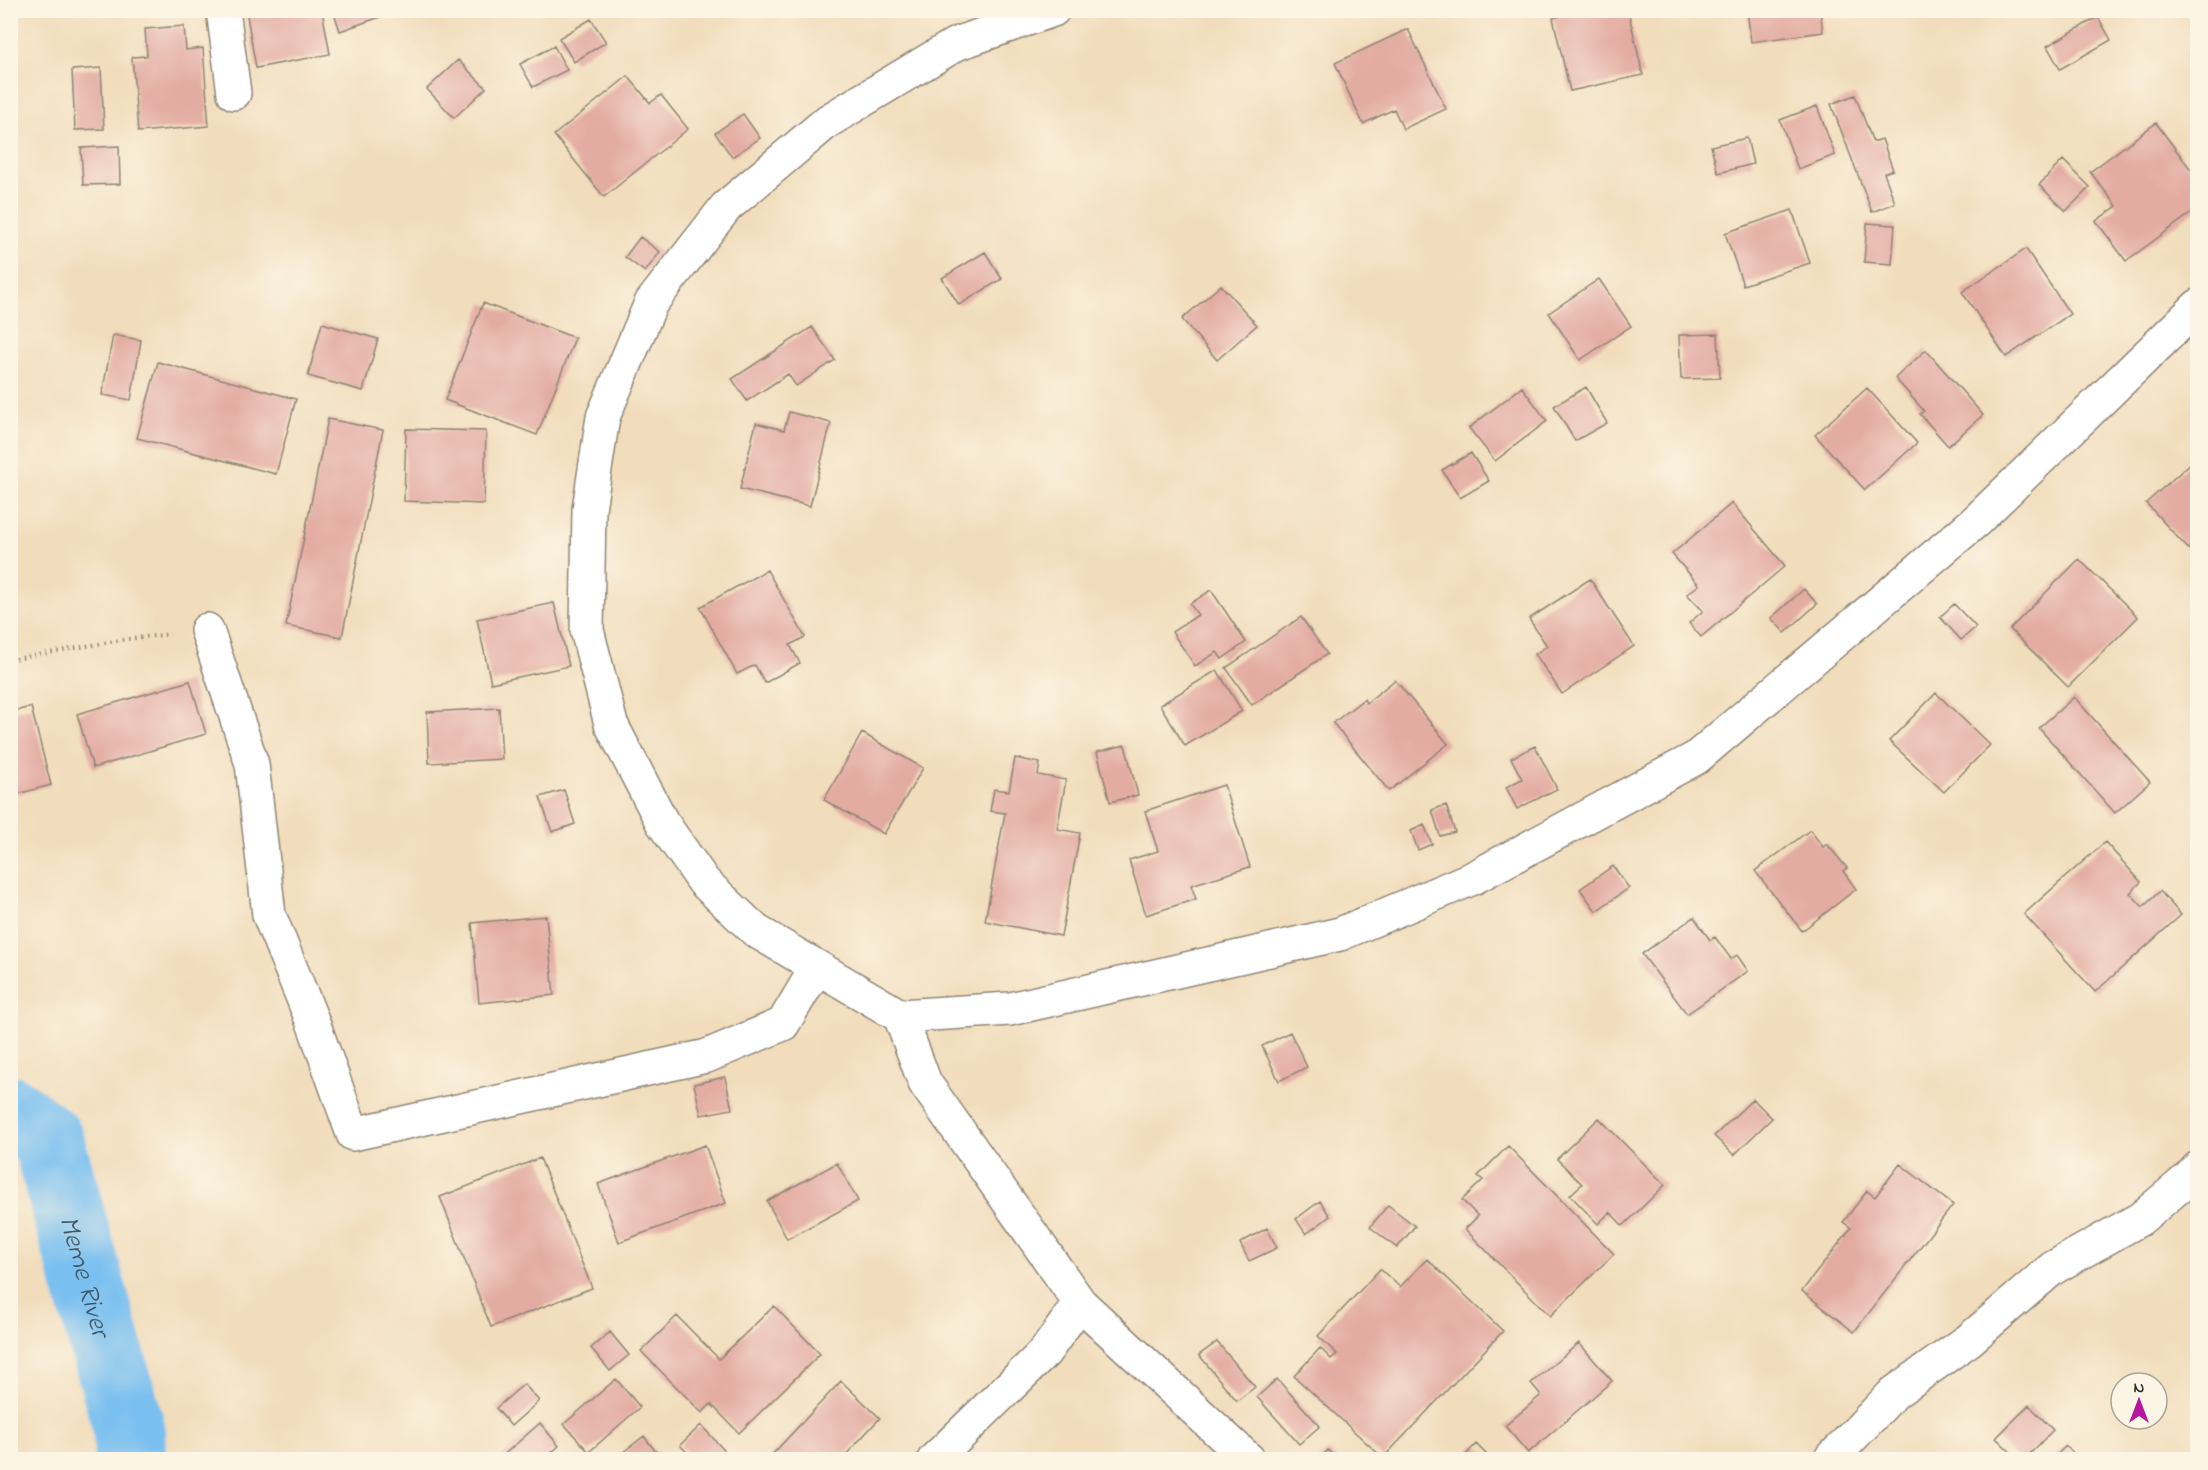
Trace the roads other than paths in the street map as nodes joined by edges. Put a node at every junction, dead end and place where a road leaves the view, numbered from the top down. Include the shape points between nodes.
1 (223, 10) edge
2 (1053, 10) edge
3 (234, 93) dead end
4 (2198, 306) edge
5 (207, 630) road end
6 (817, 967) junction
7 (900, 1016) junction
8 (2198, 1168) edge
9 (1080, 1303) junction
10 (1849, 1452) edge
11 (934, 1460) edge
12 (1249, 1460) edge

1 - 3 street
2 - 6 street via 956,44 828,121 726,207 651,303 603,417 589,509 587,630 611,724 663,822 704,882 756,931
4 - 7 street via 1976,520 1696,758 1473,878 1340,934 1010,1009
5 - 6 street via 252,764 269,915 315,1025 353,1134 707,1056 783,1024
6 - 7 street
7 - 9 street via 925,1083
8 - 10 street via 2140,1219 2053,1268 1969,1340 1894,1393
9 - 11 street via 1046,1352
9 - 12 street

